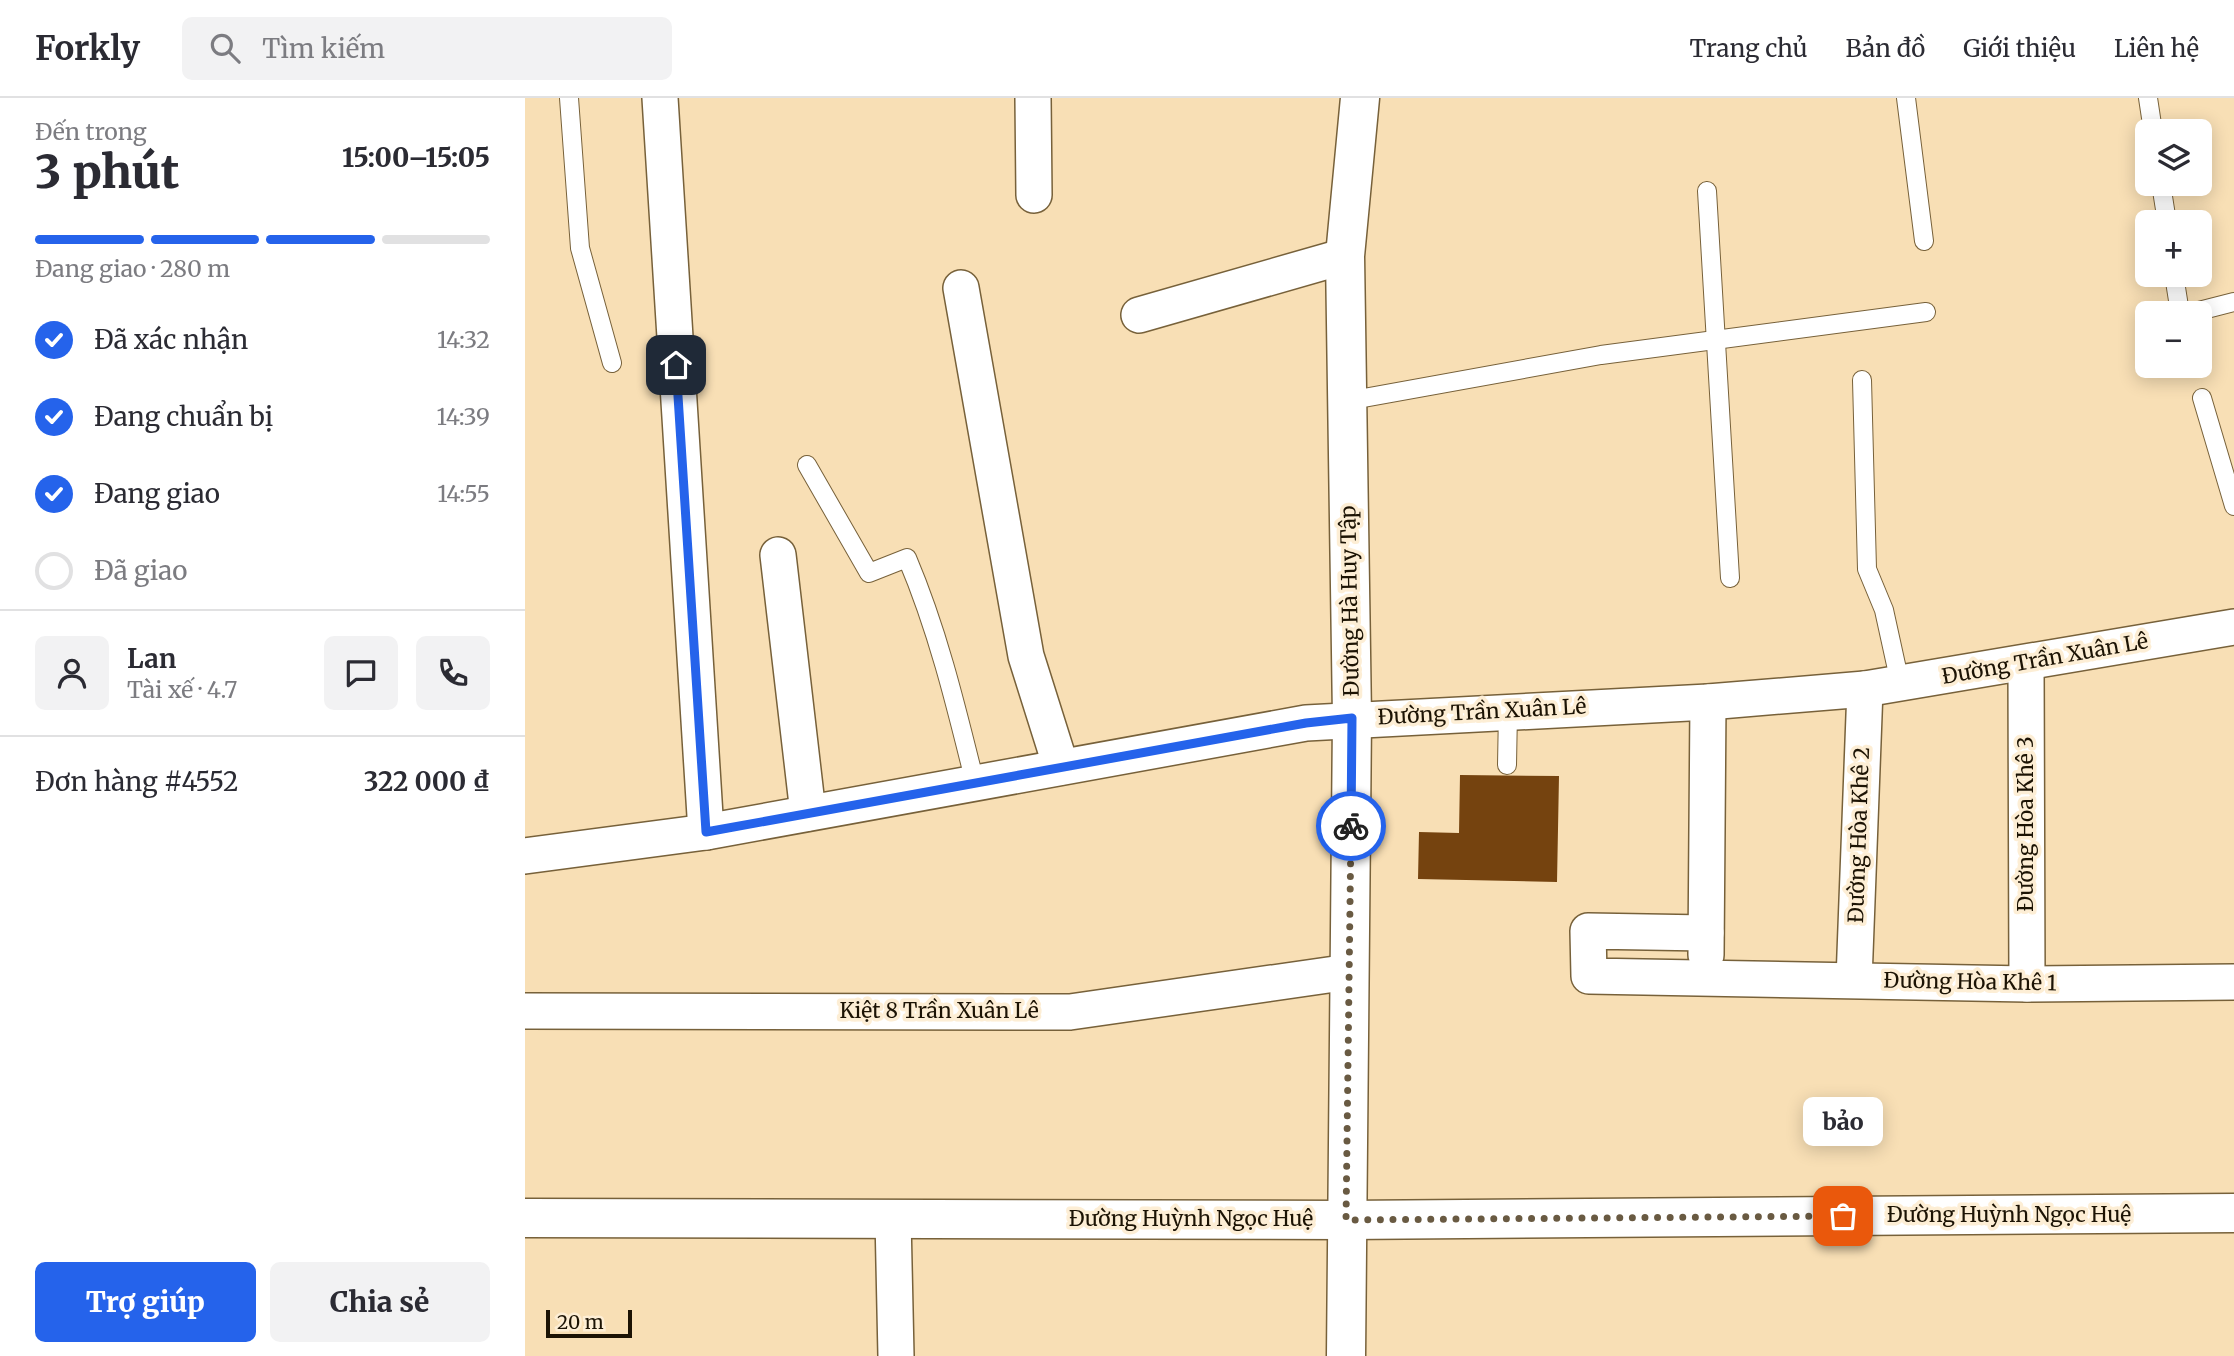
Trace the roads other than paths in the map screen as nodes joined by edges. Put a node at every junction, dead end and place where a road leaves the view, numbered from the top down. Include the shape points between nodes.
1 (569, 98) edge
2 (660, 98) edge
3 (1033, 98) edge
4 (1360, 98) edge
5 (1906, 98) edge
6 (2148, 98) edge
7 (2151, 119) edge
8 (1707, 191) dead end
9 (1034, 195) dead end
10 (1924, 241) dead end
11 (1345, 256) junction
12 (961, 288) dead end
13 (2234, 302) edge
14 (2212, 308) edge
15 (1926, 312) dead end
16 (1139, 315) dead end
17 (1716, 340) junction
18 (612, 363) dead end
19 (1862, 380) dead end
20 (2202, 398) dead end
21 (1347, 401) junction
22 (807, 465) dead end
23 (2234, 506) edge
24 (778, 555) dead end
25 (1730, 578) dead end
26 (2234, 627) edge
27 (2026, 664) junction
28 (1900, 683) junction
29 (1865, 689) junction
30 (1708, 702) junction
31 (1508, 711) junction
32 (1352, 718) junction
33 (1507, 765) dead end
34 (1061, 767) junction
35 (975, 783) junction
36 (808, 813) junction
37 (706, 832) junction
38 (525, 856) edge
39 (1706, 933) junction
40 (1349, 972) junction
41 (1706, 976) junction
42 (1854, 980) junction
43 (2234, 982) edge
44 (2027, 984) junction
45 (525, 1011) edge
46 (2234, 1213) edge
47 (525, 1218) edge
48 (893, 1218) junction
49 (1346, 1220) junction
50 (896, 1356) edge
51 (1346, 1356) edge

1 - 18 lane via 580,248
2 - 37 street
3 - 9 street
4 - 11 street, Đường Hà Huy Tập
5 - 10 lane
6 - 7 lane
8 - 17 lane
11 - 16 street
11 - 21 street, Đường Hà Huy Tập
12 - 34 street via 1026,656
13 - 14 lane
15 - 17 lane
17 - 21 lane via 1601,355
17 - 25 lane
19 - 28 lane via 1867,569 1884,610
20 - 23 lane
21 - 32 street, Đường Hà Huy Tập
22 - 35 lane via 869,573 907,558 947,669
24 - 36 street
26 - 27 street, Đường Trần Xuân Lê
27 - 28 street, Đường Trần Xuân Lê
27 - 44 street, Đường Hòa Khê 3
28 - 29 street, Đường Trần Xuân Lê
29 - 30 street, Đường Trần Xuân Lê
29 - 42 street, Đường Hòa Khê 2
30 - 31 street, Đường Trần Xuân Lê
30 - 39 street
31 - 32 street, Đường Trần Xuân Lê
31 - 33 lane
32 - 34 street, Đường Trần Xuân Lê
32 - 40 street, Đường Hà Huy Tập
34 - 35 street, Đường Trần Xuân Lê
35 - 36 street, Đường Trần Xuân Lê
36 - 37 street, Đường Trần Xuân Lê
37 - 38 street, Đường Trần Xuân Lê
39 - 41 street
39 - 41 street, Đường Hòa Khê 1 via 1588,931 1589,976
40 - 45 street, Kiệt 8 Trần Xuân Lê via 1070,1012
40 - 49 street, Đường Hà Huy Tập
41 - 42 street, Đường Hòa Khê 1
42 - 44 street, Đường Hòa Khê 1
43 - 44 street, Đường Hòa Khê 1
46 - 49 street, Đường Huỳnh Ngọc Huệ
47 - 48 street, Đường Huỳnh Ngọc Huệ
48 - 49 street, Đường Huỳnh Ngọc Huệ
48 - 50 street
49 - 51 street, Đường Hà Huy Tập

